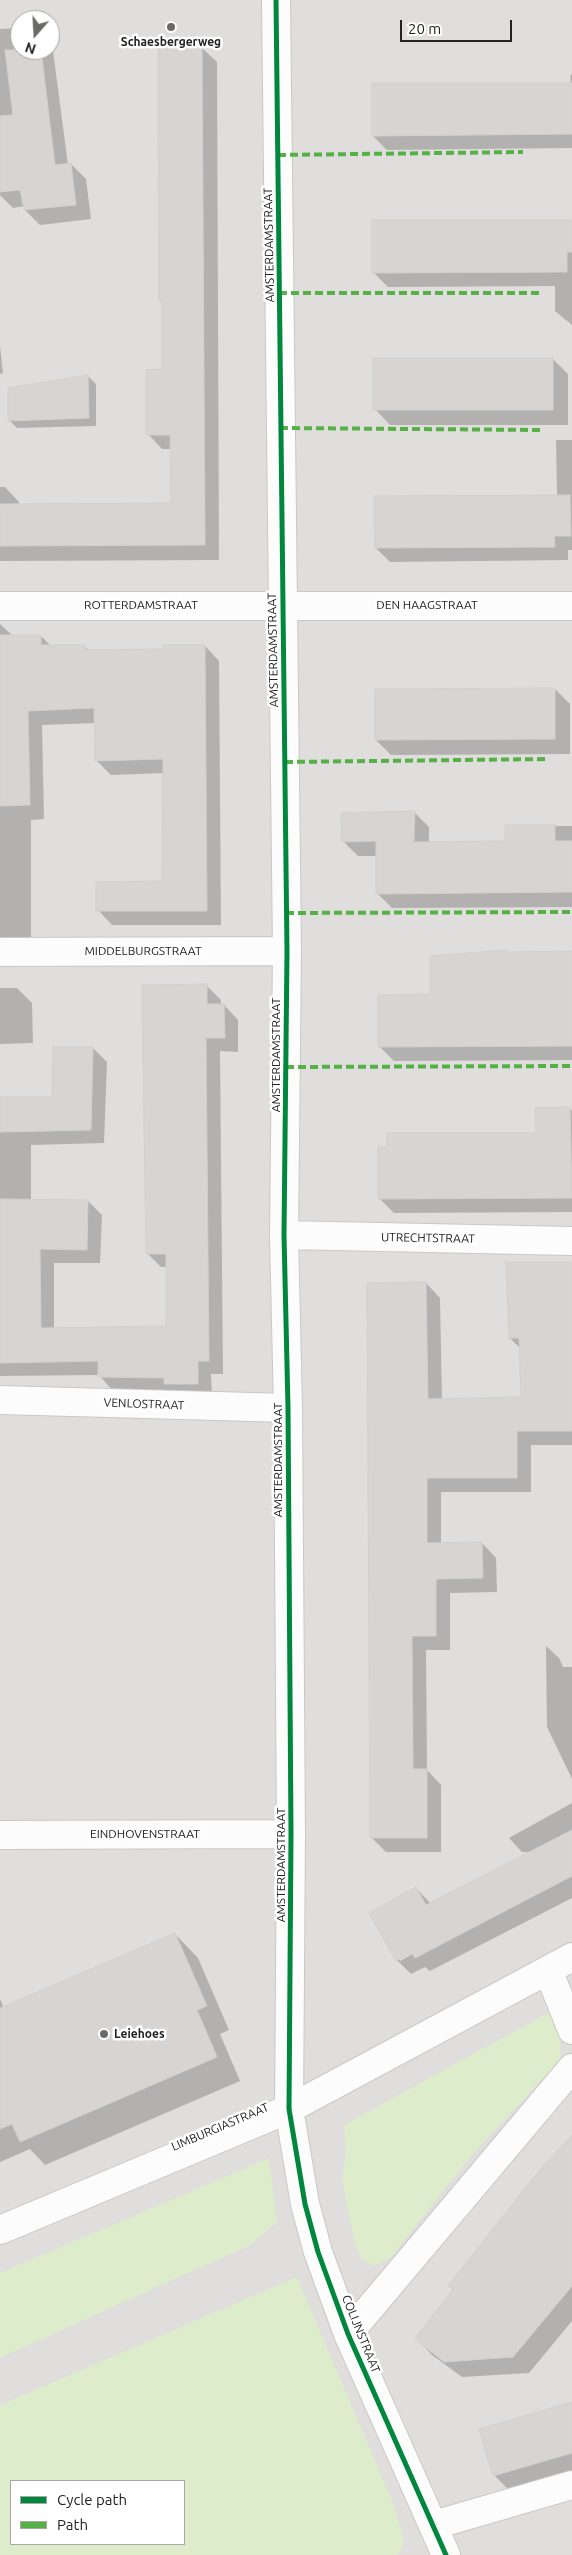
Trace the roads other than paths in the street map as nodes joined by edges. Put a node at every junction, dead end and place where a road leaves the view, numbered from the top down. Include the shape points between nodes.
1 (276, 0) edge
2 (282, 605) junction
3 (0, 606) edge
4 (572, 606) edge
5 (287, 951) junction
6 (0, 952) edge
7 (284, 1235) junction
8 (572, 1241) edge
9 (0, 1400) edge
10 (288, 1408) junction
11 (291, 1834) junction
12 (0, 1835) edge
13 (572, 1957) edge
14 (548, 1970) junction
15 (572, 2030) edge
16 (572, 2068) edge
17 (289, 2109) junction
18 (0, 2230) edge
19 (348, 2334) junction
20 (572, 2485) edge
21 (434, 2525) junction
22 (446, 2555) edge

1 - 2 street, AMSTERDAMSTRAAT
2 - 3 street, ROTTERDAMSTRAAT
2 - 4 street, DEN HAAGSTRAAT
2 - 5 street, AMSTERDAMSTRAAT
5 - 6 street, MIDDELBURGSTRAAT
5 - 7 street, AMSTERDAMSTRAAT
7 - 8 street, UTRECHTSTRAAT
7 - 10 street, AMSTERDAMSTRAAT
9 - 10 street, VENLOSTRAAT
10 - 11 street, AMSTERDAMSTRAAT
11 - 12 street, EINDHOVENSTRAAT
11 - 17 street, AMSTERDAMSTRAAT
13 - 14 street, LIMBURGIASTRAAT
14 - 15 street
14 - 17 street, LIMBURGIASTRAAT
16 - 19 street
17 - 18 street, LIMBURGIASTRAAT
17 - 19 street, COLIJNSTRAAT via 305,2204 318,2252
19 - 21 street, COLIJNSTRAAT
20 - 21 street
21 - 22 street, COLIJNSTRAAT

